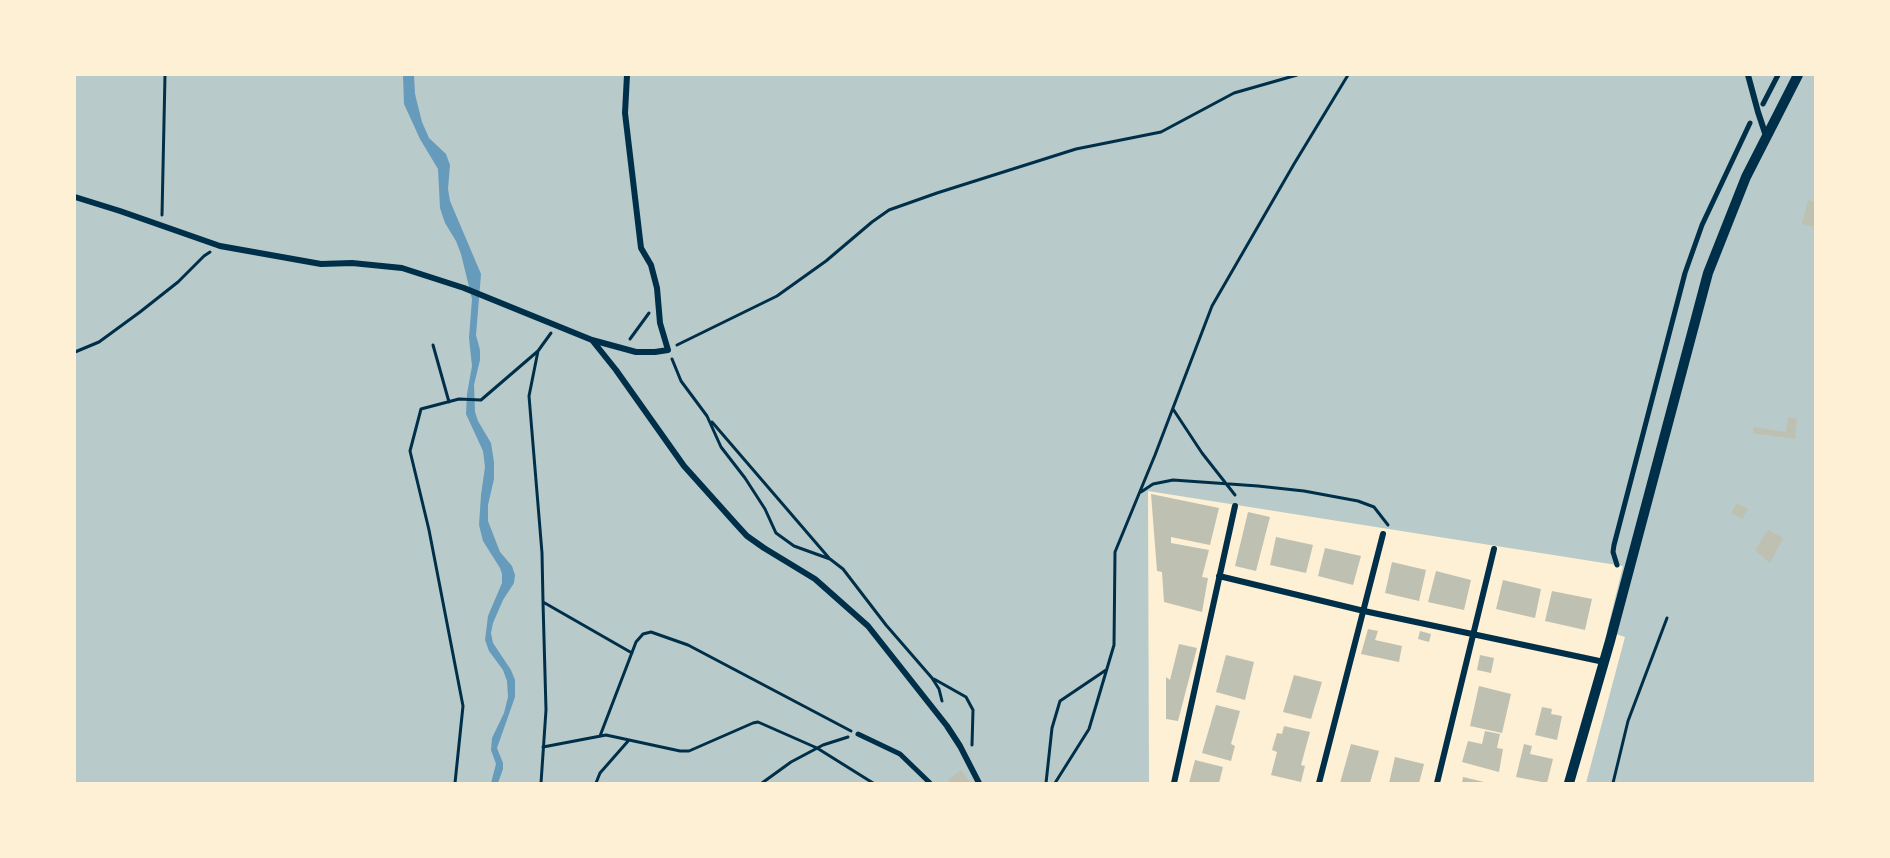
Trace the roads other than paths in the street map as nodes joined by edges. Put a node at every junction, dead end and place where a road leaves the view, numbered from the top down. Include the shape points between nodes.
1 (627, 75) edge
2 (1748, 75) edge
3 (1778, 75) edge
4 (1798, 75) edge
5 (1763, 104) dead end
6 (1750, 123) dead end
7 (1766, 136) junction
8 (75, 197) edge
9 (591, 340) junction
10 (1235, 506) road end
11 (1383, 534) road end
12 (1494, 549) dead end
13 (1617, 565) dead end
14 (1219, 576) junction
15 (1364, 611) junction
16 (1473, 635) junction
17 (1604, 662) junction
18 (858, 734) road end
19 (930, 783) edge
20 (979, 783) edge
21 (1174, 783) edge
22 (1319, 783) edge
23 (1437, 783) edge
24 (1569, 783) edge

1 - 9 street via 625,113 641,248 657,288 660,323 668,350 636,352
2 - 7 street
3 - 5 street
4 - 7 street
6 - 13 street via 1687,265 1614,544
7 - 17 street via 1707,273
8 - 9 street via 220,246 321,264 402,268 464,288
9 - 20 street via 684,466 747,536 815,579 868,626 947,726
10 - 14 street
11 - 15 street
12 - 16 street
14 - 15 street
14 - 21 street
15 - 16 street
15 - 22 street
16 - 17 street
16 - 23 street
17 - 24 street
18 - 19 street via 900,754

